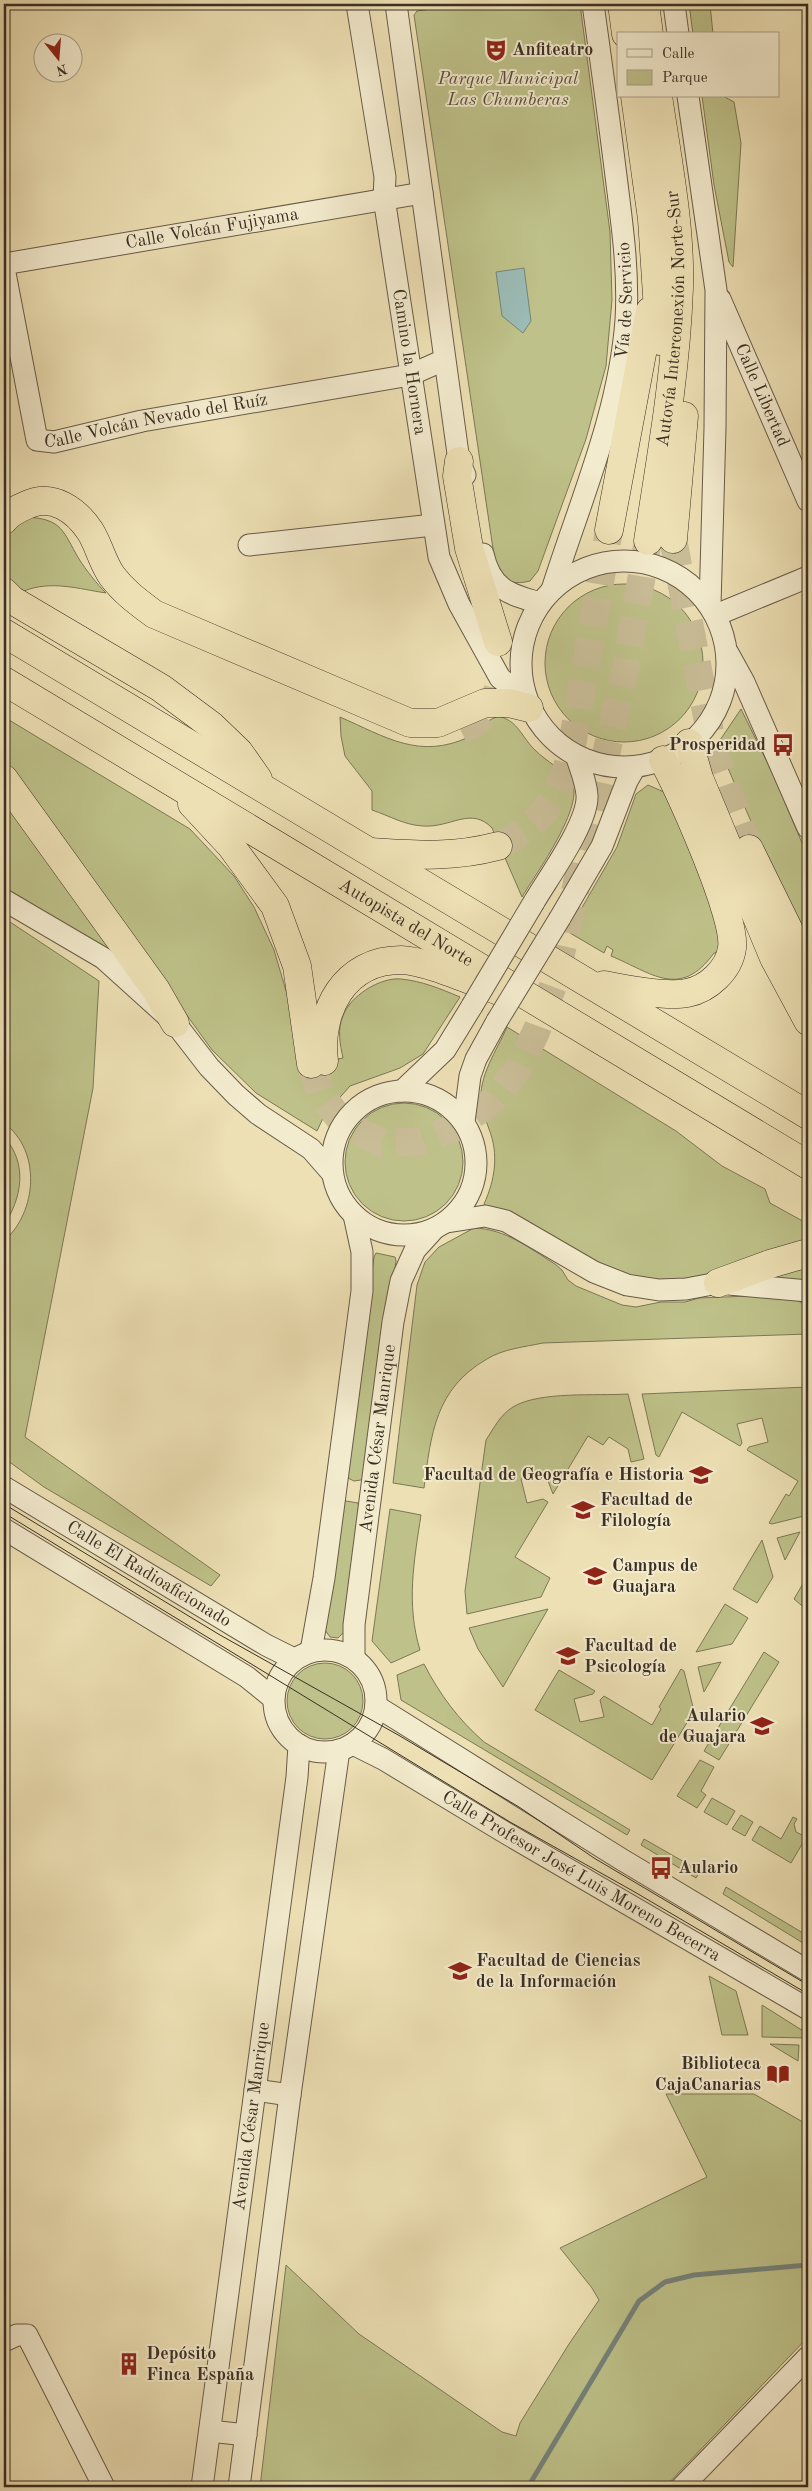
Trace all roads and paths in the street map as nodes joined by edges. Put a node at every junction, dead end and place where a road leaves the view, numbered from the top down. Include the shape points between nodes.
1 (357, 4) edge
2 (396, 4) edge
3 (593, 4) edge
4 (622, 4) edge
5 (645, 4) edge
6 (674, 4) edge
7 (626, 32) edge
8 (649, 32) edge
9 (678, 32) edge
10 (635, 98) edge
11 (658, 98) edge
12 (688, 98) edge
13 (422, 193) junction
14 (384, 198) junction
15 (4, 264) edge
16 (4, 268) edge
17 (668, 283) junction
18 (716, 290) junction
19 (444, 360) junction
20 (410, 375) junction
21 (459, 461) junction
22 (808, 501) edge
23 (4, 520) edge
24 (433, 526) junction
25 (248, 545) dead end
26 (808, 577) edge
27 (4, 592) edge
28 (546, 596) junction
29 (713, 610) junction
30 (174, 622) junction
31 (4, 633) edge
32 (498, 642) dead end
33 (727, 652) junction
34 (4, 681) edge
35 (527, 703) junction
36 (461, 731) tunnel mouth
37 (689, 743) junction
38 (577, 758) junction
39 (664, 760) junction
40 (635, 767) junction
41 (4, 779) edge
42 (170, 781) junction
43 (267, 790) junction
44 (808, 828) edge
45 (498, 846) tunnel mouth
46 (750, 849) tunnel mouth
47 (367, 851) junction
48 (4, 900) edge
49 (808, 969) edge
50 (590, 982) junction
51 (556, 1011) junction
52 (808, 1021) edge
53 (175, 1023) junction
54 (402, 1091) junction
55 (808, 1115) edge
56 (464, 1122) junction
57 (808, 1165) edge
58 (332, 1173) junction
59 (354, 1214) junction
60 (441, 1226) junction
61 (808, 1253) edge
62 (718, 1283) junction
63 (808, 1291) edge
64 (4, 1487) edge
65 (4, 1529) edge
66 (303, 1655) junction
67 (354, 1658) junction
68 (273, 1698) junction
69 (376, 1706) junction
70 (299, 1745) junction
71 (346, 1747) junction
72 (808, 1971) edge
73 (808, 2009) edge
74 (255, 2090) junction
75 (290, 2095) junction
76 (4, 2341) edge
77 (808, 2358) edge
78 (210, 2431) junction
79 (246, 2435) junction
80 (104, 2487) edge
81 (202, 2487) edge
82 (239, 2487) edge
83 (682, 2487) edge

1 - 14 street, Camino la Hornera via 385,177
2 - 13 street, Camino la Hornera
3 - 28 street, Vía de Servicio via 626,256 626,320 618,375 600,453
4 - 7 highway
5 - 8 highway
6 - 9 street
10 - 17 highway, Autovía Interconexión Norte-Sur via 652,219
11 - 17 highway, Autovía Interconexión Norte-Sur via 675,216
12 - 18 street
13 - 14 street, Calle Volcán Fujiyama
13 - 19 street, Camino la Hornera
14 - 15 street, Calle Volcán Fujiyama
14 - 20 street, Camino la Hornera
16 - 20 street, Calle Volcán Nevado del Ruíz via 37,440 54,442 142,421
17 - 17 highway, Autovía Interconexión Norte-Sur via 666,420 642,537
18 - 22 street, Calle Libertad
18 - 29 street
19 - 20 street, Calle Volcán Nevado del Ruíz
19 - 21 street, Camino la Hornera
20 - 24 street, Camino la Hornera
21 - 28 street, Camino la Hornera via 465,474 485,565 494,581 504,591
21 - 32 highway via 457,476 469,548
23 - 30 highway via 18,508 40,500 59,502 90,530 110,573 124,591 154,614
24 - 25 street
24 - 35 street, Camino la Hornera via 439,557 459,604 500,678
26 - 29 street
27 - 43 highway via 12,600 161,688 212,726 239,752
28 - 29 street via 577,570 600,562 638,561 659,566 693,586
28 - 35 street, Vía de Servicio via 524,638 521,676
29 - 33 street
30 - 35 highway via 410,723 438,723 485,703
30 - 36 highway via 260,677 374,726 404,737 431,739
31 - 43 highway
33 - 37 street via 724,691 710,721
33 - 44 street via 744,682
34 - 42 highway, Autopista del Norte
35 - 38 street via 546,734
37 - 39 street
37 - 52 highway via 699,778 774,958
38 - 40 street via 607,767
38 - 54 street, bridge via 587,797 581,819 445,1050
39 - 40 street
39 - 50 highway via 723,902 732,933 732,948 718,977 703,988 686,994
40 - 56 street, bridge via 602,846 476,1059 470,1076
41 - 53 highway via 156,990
42 - 51 highway, Autopista del Norte
42 - 51 highway via 231,846 275,906 297,966 318,1063 325,1020 334,996 355,974 381,962 402,960 432,967
43 - 47 highway
45 - 47 highway via 470,854 437,856
46 - 49 highway
47 - 50 highway
48 - 53 street via 103,958
50 - 55 highway
51 - 57 highway, Autopista del Norte
53 - 58 street via 209,1067 236,1095 258,1114 311,1149
54 - 56 street via 426,1094 448,1105
54 - 58 street via 385,1093 355,1110 336,1139
56 - 60 street via 476,1148 476,1175 466,1202
58 - 59 street via 340,1196
59 - 60 street via 372,1227 392,1234 414,1235
59 - 66 street, Avenida César Manrique via 362,1252 362,1291 324,1578
60 - 62 street via 485,1216 506,1221 594,1272 627,1285 659,1290
60 - 67 street, Avenida César Manrique via 414,1250 401,1281 354,1626
61 - 62 highway
62 - 63 street
64 - 66 street, Calle El Radioaficionado via 266,1645
65 - 68 street, Calle El Radioaficionado via 247,1677
66 - 67 street via 334,1650
66 - 68 street via 277,1679
67 - 69 street via 372,1678
68 - 70 street via 279,1726
69 - 71 street via 373,1720 364,1734
69 - 72 street, Calle Profesor José Luis Moreno Becerra
70 - 71 street via 318,1752
70 - 74 street, Avenida César Manrique
71 - 73 street, Calle Profesor José Luis Moreno Becerra via 383,1759
71 - 75 street, Avenida César Manrique
74 - 75 street
74 - 78 street, Avenida César Manrique
75 - 79 street, Avenida César Manrique
76 - 80 street via 17,2335 27,2335
77 - 83 street
78 - 79 street
78 - 81 street, Avenida César Manrique
79 - 82 street, Avenida César Manrique

